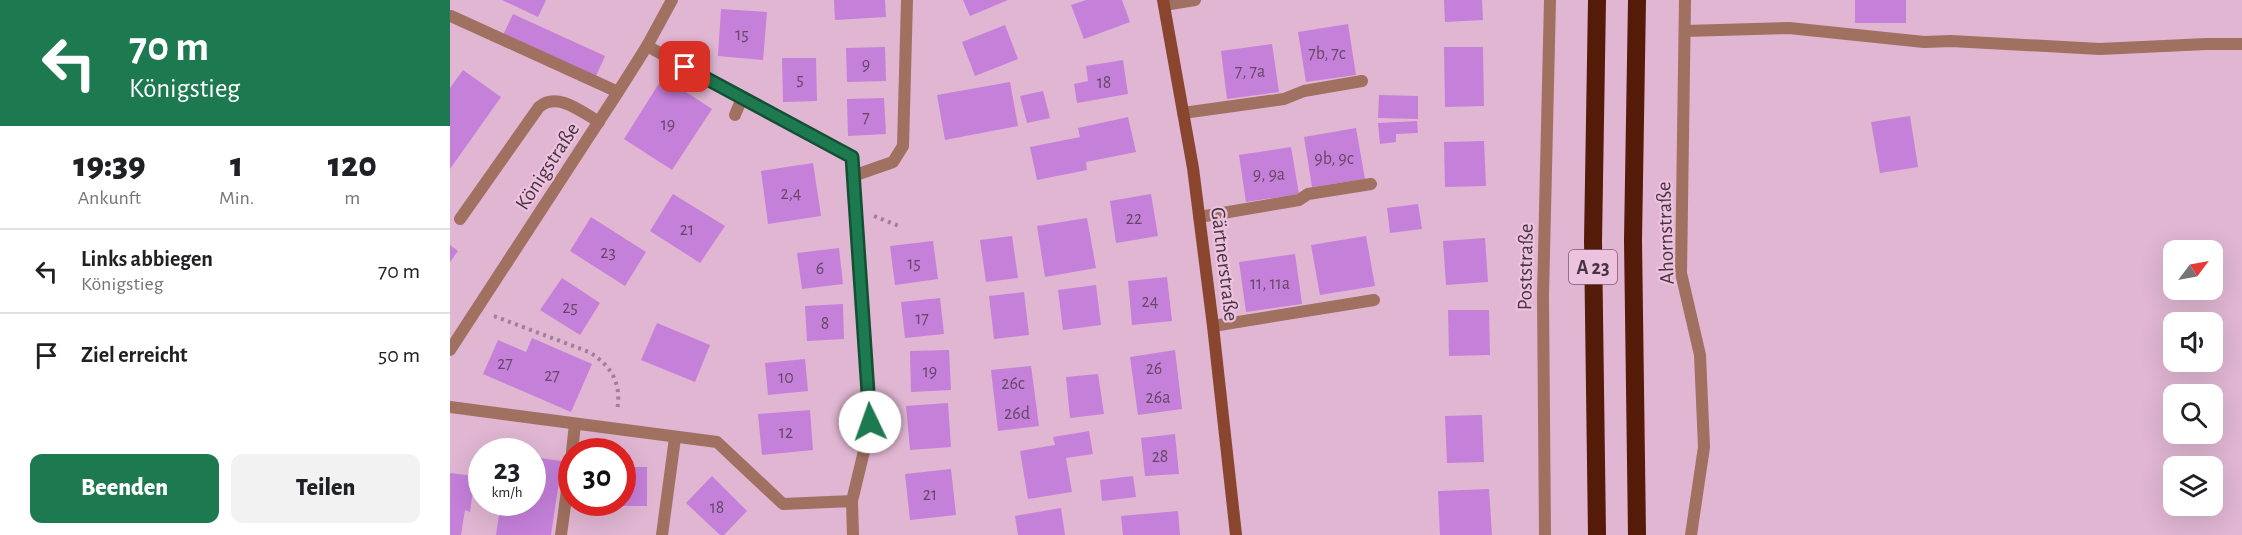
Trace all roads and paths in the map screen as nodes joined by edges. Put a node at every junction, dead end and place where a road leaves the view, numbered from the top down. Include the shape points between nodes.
1 (672, 0) edge
2 (907, 0) edge
3 (1195, 0) edge
4 (1550, 0) edge
5 (1597, 0) edge
6 (1637, 0) edge
7 (1685, 0) edge
8 (1164, 2) edge
9 (451, 16) edge
10 (1685, 31) junction
11 (2242, 44) edge
12 (647, 46) junction
13 (1362, 81) dead end
14 (618, 92) junction
15 (742, 98) junction
16 (1183, 113) junction
17 (735, 115) dead end
18 (599, 122) junction
19 (853, 176) junction
20 (1371, 184) dead end
21 (1199, 217) junction
22 (460, 219) dead end
23 (1374, 300) dead end
24 (477, 309) junction
25 (1213, 326) junction
26 (450, 350) edge
27 (450, 407) edge
28 (575, 424) junction
29 (613, 429) junction
30 (574, 438) edge
31 (675, 438) junction
32 (852, 501) junction
33 (564, 516) edge
34 (561, 535) edge
35 (662, 535) edge
36 (853, 535) edge
37 (1236, 535) edge
38 (1545, 535) edge
39 (1597, 535) edge
40 (1637, 535) edge
41 (1690, 535) edge

1 - 12 street, Königstraße
2 - 19 street via 903,146 893,162
3 - 8 street
4 - 38 street, Poststraße via 1543,296
5 - 39 highway, A 23 via 1593,241
6 - 40 highway, A 23 via 1633,240
7 - 10 street, Ahornstraße
8 - 16 street, Gärtnerstraße
9 - 14 street
10 - 11 street via 1789,28 1924,42 2100,49
10 - 41 street, Ahornstraße via 1681,273 1700,355 1704,447
12 - 14 street, Königstraße
12 - 15 street
13 - 16 street via 1304,91 1284,99
14 - 18 street, Königstraße
15 - 17 street
15 - 19 street via 852,157
16 - 21 street, Gärtnerstraße
18 - 22 street via 557,101 546,101
18 - 24 street, Königstraße
19 - 32 street via 870,422
20 - 21 street
21 - 25 street, Gärtnerstraße
23 - 25 street
24 - 26 street, Königstraße
24 - 29 path via 602,360 618,388
25 - 37 street, Gärtnerstraße
27 - 28 street
28 - 29 street
28 - 30 street
29 - 31 street
31 - 32 street via 717,442 783,504
31 - 35 street
32 - 36 street
33 - 34 street

